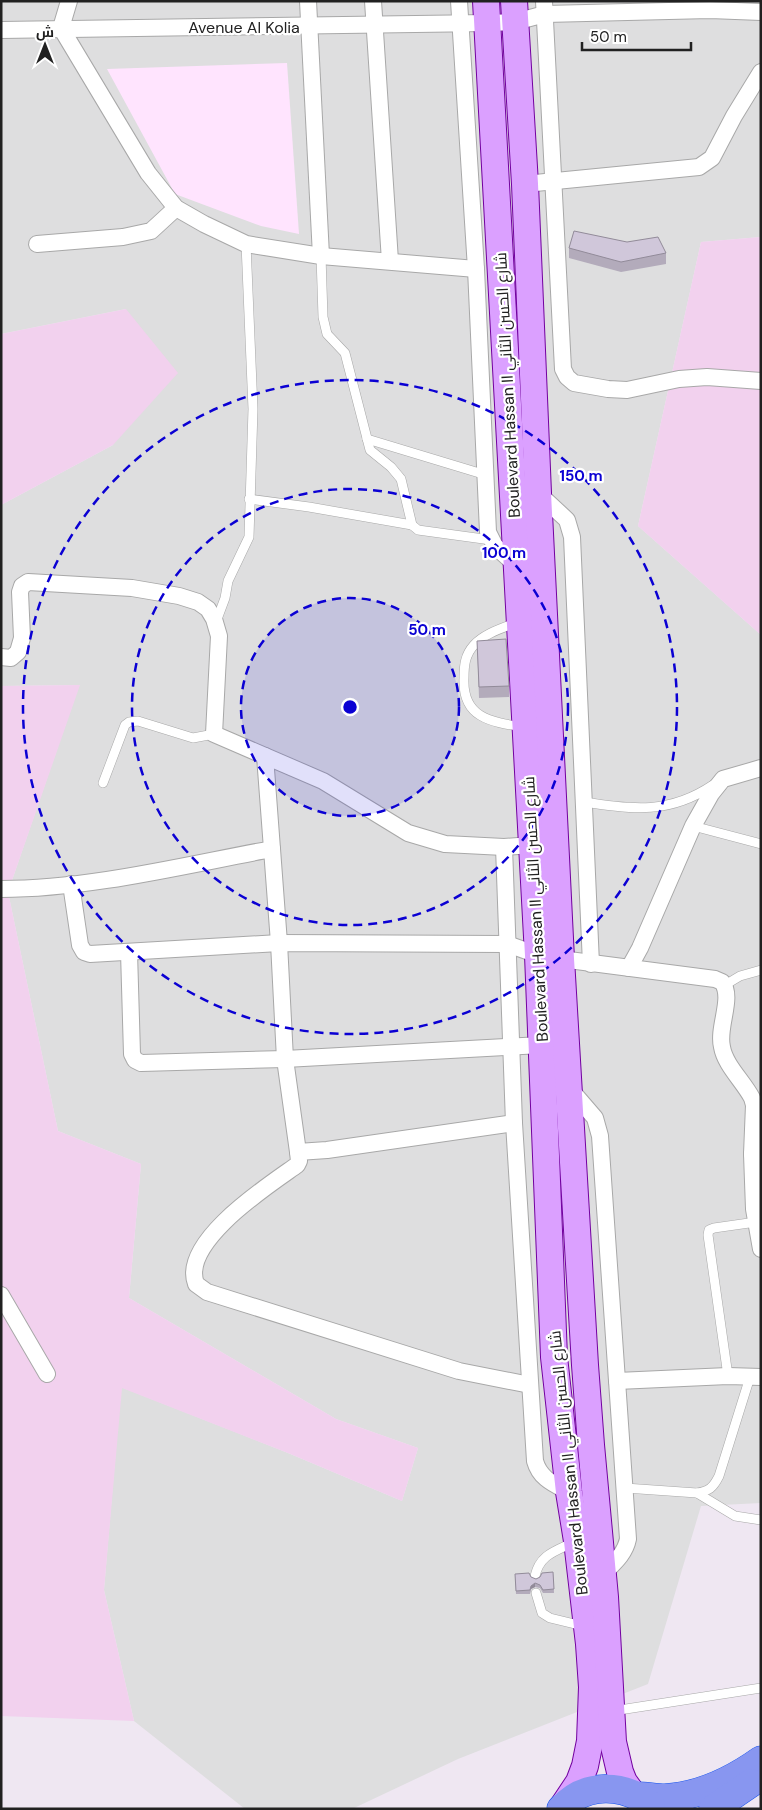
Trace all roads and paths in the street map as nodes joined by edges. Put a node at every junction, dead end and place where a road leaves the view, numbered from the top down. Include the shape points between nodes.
1 (69, 1) edge
2 (308, 1) edge
3 (373, 1) edge
4 (460, 1) edge
5 (621, 6) edge
6 (544, 8) edge
7 (486, 12) edge
8 (514, 12) edge
9 (761, 12) edge
10 (461, 24) junction
11 (374, 25) junction
12 (310, 27) junction
13 (61, 28) junction
14 (1, 30) edge
15 (761, 72) edge
16 (553, 181) junction
17 (524, 184) junction
18 (176, 208) junction
19 (37, 244) dead end
20 (246, 244) junction
21 (322, 256) junction
22 (390, 261) junction
23 (476, 269) junction
24 (761, 381) edge
25 (367, 440) junction
26 (486, 475) junction
27 (538, 493) junction
28 (249, 499) junction
29 (412, 525) junction
30 (491, 540) junction
31 (517, 566) junction
32 (533, 620) junction
33 (215, 625) junction
34 (1, 657) edge
35 (526, 728) junction
36 (214, 734) junction
37 (265, 756) junction
38 (761, 768) edge
39 (724, 779) junction
40 (103, 783) dead end
41 (584, 802) junction
42 (693, 826) junction
43 (761, 844) edge
44 (532, 845) junction
45 (504, 847) junction
46 (272, 849) junction
47 (71, 884) junction
48 (1, 889) edge
49 (279, 943) junction
50 (507, 944) junction
51 (129, 952) junction
52 (550, 957) junction
53 (591, 964) junction
54 (629, 968) junction
55 (761, 970) edge
56 (724, 985) junction
57 (542, 1045) junction
58 (511, 1047) junction
59 (284, 1059) junction
60 (570, 1089) junction
61 (514, 1123) junction
62 (298, 1152) junction
63 (757, 1154) edge
64 (759, 1222) edge
65 (761, 1249) edge
66 (1, 1295) edge
67 (47, 1374) dead end
68 (728, 1376) junction
69 (755, 1377) edge
70 (617, 1381) junction
71 (530, 1385) junction
72 (624, 1488) junction
73 (569, 1492) junction
74 (697, 1493) junction
75 (761, 1520) edge
76 (577, 1541) junction
77 (603, 1574) junction
78 (535, 1576) edge
79 (536, 1594) dead end
80 (587, 1627) junction
81 (761, 1688) edge
82 (611, 1712) junction
83 (761, 1760) edge
84 (761, 1777) edge
85 (641, 1799) edge
86 (561, 1809) edge
87 (713, 1809) edge

1 - 13 street
2 - 12 street
3 - 11 street
4 - 10 street
5 - 6 street, Avenue Al Kolia
5 - 9 street, Avenue Al Kolia
6 - 8 street, Avenue Al Kolia
6 - 16 street
7 - 8 street, Avenue Al Kolia
7 - 10 street, Avenue Al Kolia
7 - 31 main road, Boulevard Hassan II شارع الحسن الثاني
8 - 17 main road, Boulevard Hassan II شارع الحسن الثاني
10 - 11 street, Avenue Al Kolia
10 - 23 street
11 - 12 street, Avenue Al Kolia
11 - 22 street
12 - 13 street, Avenue Al Kolia
12 - 21 street
13 - 14 street, Avenue Al Kolia
13 - 18 street via 148,173
15 - 16 street via 707,163 699,167
16 - 17 street
16 - 24 street via 563,369 567,377 585,386 617,390 707,377
17 - 27 main road, Boulevard Hassan II شارع الحسن الثاني
18 - 19 street via 151,232 123,238
18 - 20 street
20 - 21 street
20 - 28 lane via 253,408
21 - 22 street
21 - 25 lane via 323,317 327,334 345,354
22 - 23 street
23 - 26 street
25 - 26 lane
25 - 29 lane via 370,450 392,467 401,479
26 - 30 street
27 - 32 main road, Boulevard Hassan II شارع الحسن الثاني
27 - 41 street via 567,520 572,537
28 - 29 lane
28 - 33 lane via 248,537 228,580
29 - 30 lane via 418,530
30 - 31 street
31 - 32 main road, Boulevard Hassan II شارع الحسن الثاني
32 - 35 main road, Boulevard Hassan II شارع الحسن الثاني
32 - 35 lane via 496,630 475,644 464,663 465,698 470,708 498,723
32 - 52 main road, Boulevard Hassan II شارع الحسن الثاني
33 - 34 street via 208,609 179,596 132,588 28,582 20,592 22,638 18,652 11,658
33 - 36 street via 218,636
35 - 44 main road, Boulevard Hassan II شارع الحسن الثاني
36 - 37 street
36 - 40 lane via 192,738 138,721 130,722 125,725
37 - 45 street via 323,781 408,833 445,844
37 - 46 street
38 - 39 street
39 - 41 lane via 673,805 646,808
39 - 42 street via 711,794
41 - 53 street
42 - 43 lane
42 - 54 street
44 - 45 street
44 - 52 main road, Boulevard Hassan II شارع الحسن الثاني
45 - 50 street
46 - 47 street
46 - 49 street
47 - 48 street
47 - 51 street via 80,945 84,952
49 - 50 street
49 - 51 street
49 - 59 street
50 - 52 street
50 - 58 street
51 - 59 street via 132,1054 135,1060 141,1063
52 - 53 street
52 - 57 main road, Boulevard Hassan II شارع الحسن الثاني
52 - 60 main road, Boulevard Hassan II شارع الحسن الثاني
53 - 54 street
54 - 56 street via 715,979
55 - 56 lane
56 - 63 street via 727,994 722,1048 754,1104
57 - 58 street
57 - 73 main road, Boulevard Hassan II شارع الحسن الثاني via 554,1357
58 - 59 street
58 - 61 street
59 - 62 street
60 - 70 street via 594,1118 600,1136
60 - 77 main road, Boulevard Hassan II شارع الحسن الثاني via 585,1365
61 - 62 street
61 - 71 street
62 - 71 street via 297,1165 239,1207 210,1237 193,1267 196,1284 207,1292 459,1370
63 - 64 street via 754,1209
64 - 65 street
64 - 68 lane via 709,1230
66 - 67 street
68 - 69 street
68 - 70 street
69 - 74 lane via 714,1486
70 - 72 street
71 - 73 street via 537,1467 541,1476
72 - 74 lane
72 - 77 street via 627,1547
73 - 76 main road, Boulevard Hassan II شارع الحسن الثاني
74 - 75 lane via 735,1516
76 - 78 lane via 542,1559
76 - 80 main road, Boulevard Hassan II شارع الحسن الثاني
77 - 82 main road, Boulevard Hassan II شارع الحسن الثاني
79 - 80 lane via 540,1610 546,1616
80 - 86 main road, Boulevard Hassan II شارع الحسن الثاني via 592,1687 589,1748 582,1776
81 - 82 lane
82 - 85 main road, Boulevard Hassan II شارع الحسن الثاني via 615,1756 622,1777
83 - 85 highway via 701,1791
84 - 87 highway
85 - 86 highway via 610,1788 591,1790 572,1799

